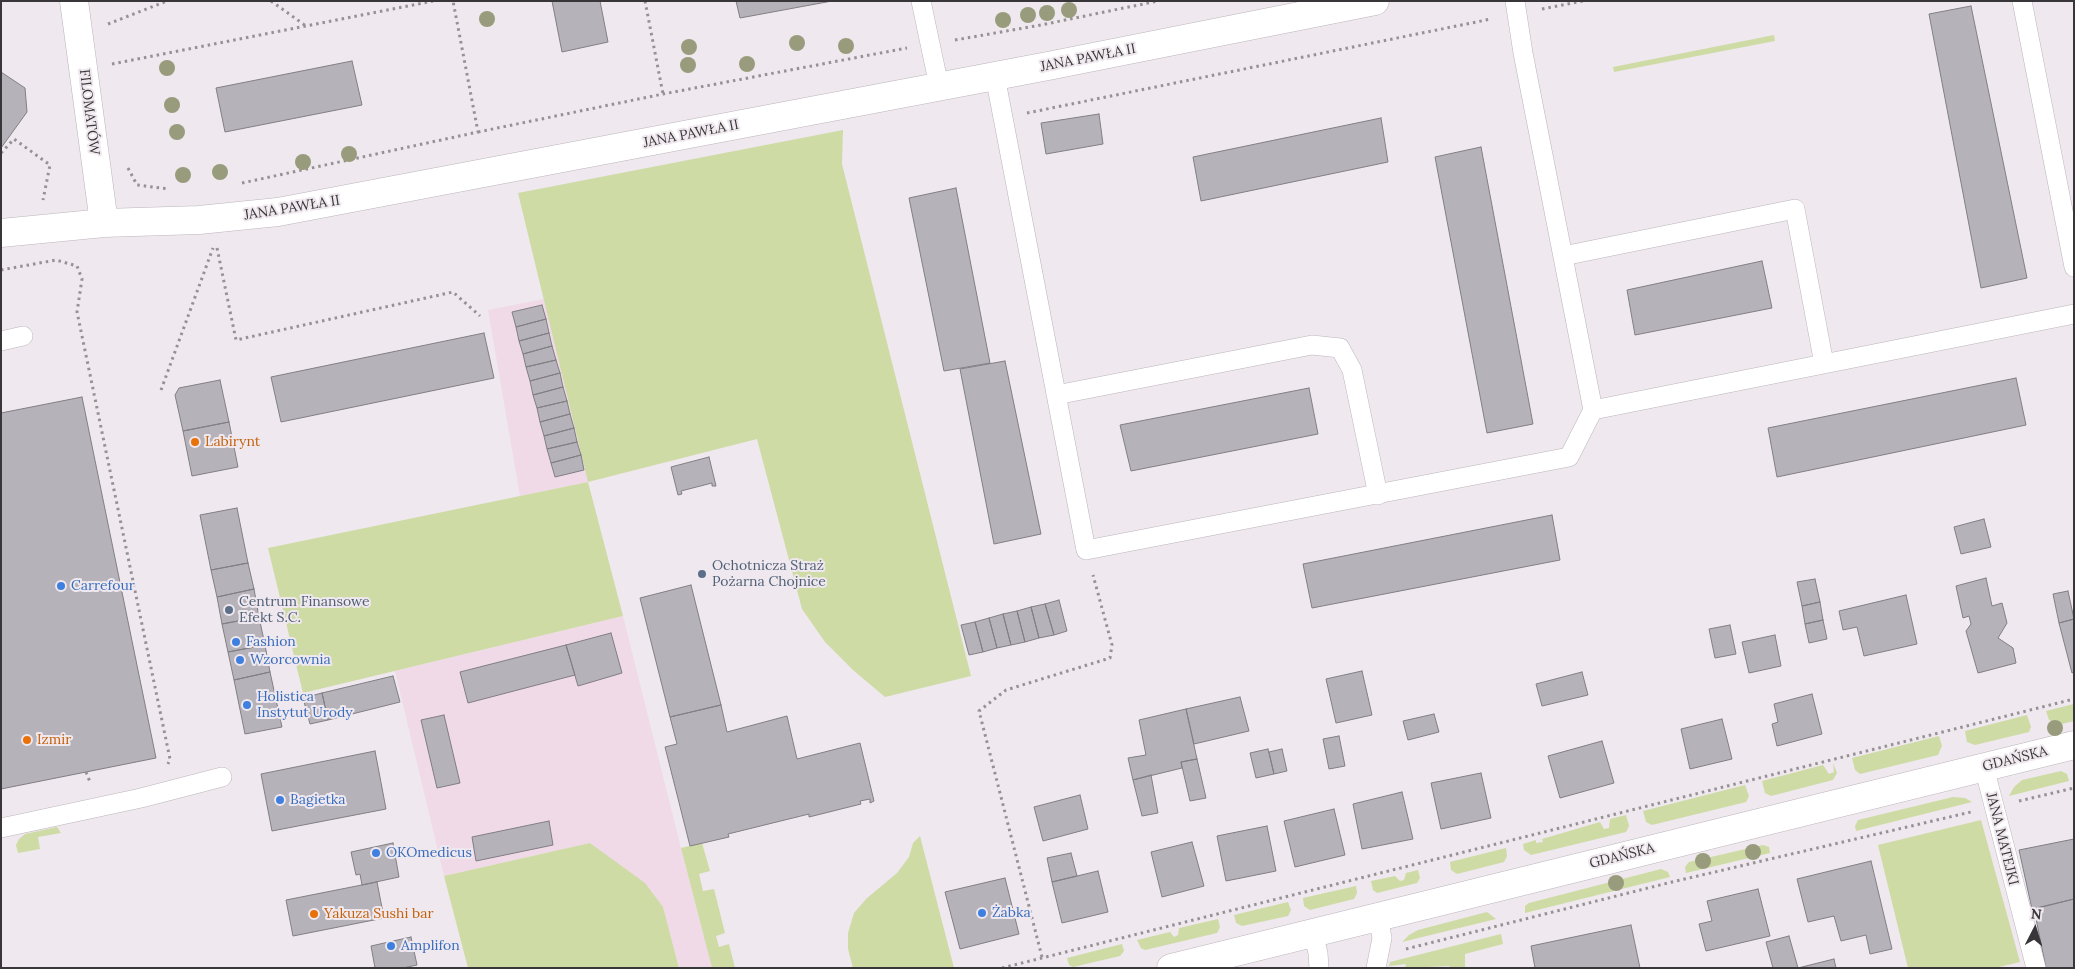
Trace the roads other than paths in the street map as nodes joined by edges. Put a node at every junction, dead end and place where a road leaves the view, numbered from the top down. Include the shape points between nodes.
1 (74, 1) edge
2 (921, 1) edge
3 (1375, 1) edge
4 (2022, 1) edge
5 (1516, 8) edge
6 (995, 76) junction
7 (939, 86) junction
8 (104, 223) junction
9 (1, 233) edge
10 (1563, 256) junction
11 (2074, 267) edge
12 (2074, 314) edge
13 (24, 336) dead end
14 (1, 340) edge
15 (1824, 364) junction
16 (1056, 395) junction
17 (1593, 410) junction
18 (1378, 495) junction
19 (2074, 745) edge
20 (1984, 767) junction
21 (222, 777) dead end
22 (1, 828) edge
23 (1378, 916) junction
24 (1313, 933) junction
25 (1171, 968) edge
26 (1319, 968) edge
27 (1376, 968) edge
28 (2036, 968) edge

1 - 8 street, FILOMATÓW
2 - 7 lane
3 - 6 street, JANA PAWŁA II
4 - 11 lane
5 - 10 lane
6 - 7 street, JANA PAWŁA II
6 - 16 lane
7 - 8 street, JANA PAWŁA II via 278,212 199,220
8 - 9 street, JANA PAWŁA II
10 - 15 lane via 1795,209
10 - 17 lane
12 - 15 lane
13 - 14 lane
15 - 17 lane
16 - 18 lane via 1312,345 1340,348 1352,370
16 - 18 lane via 1086,550
17 - 18 lane via 1569,458
19 - 20 street, GDAŃSKA
20 - 23 street, GDAŃSKA
20 - 28 lane, JANA MATEJKI
21 - 22 lane
23 - 24 street, GDAŃSKA
23 - 27 lane via 1382,938
24 - 25 street, GDAŃSKA
24 - 26 lane

